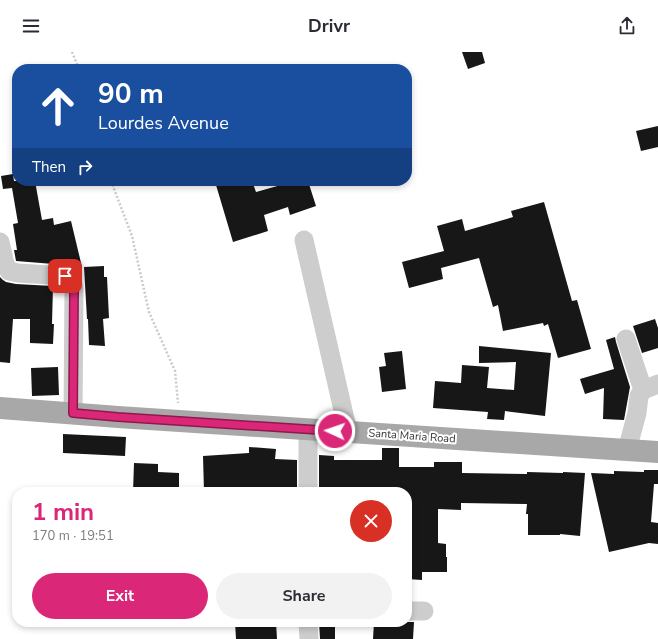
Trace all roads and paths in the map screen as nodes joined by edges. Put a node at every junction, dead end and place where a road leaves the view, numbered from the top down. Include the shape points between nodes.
1 (72, 52) edge
2 (77, 64) edge
3 (114, 186) edge
4 (304, 240) dead end
5 (0, 242) edge
6 (626, 339) dead end
7 (651, 387) edge
8 (0, 408) edge
9 (73, 413) junction
10 (180, 421) junction
11 (308, 430) junction
12 (348, 432) junction
13 (627, 450) junction
14 (658, 452) edge
15 (308, 487) edge
16 (308, 627) edge
17 (309, 639) edge

1 - 2 path
3 - 10 path via 132,236 149,312 175,371
4 - 12 street
5 - 9 street via 9,271 65,276 72,280
6 - 7 street
7 - 13 street via 639,396
8 - 9 main road, Santa Maria Road
9 - 10 main road, Santa Maria Road
10 - 11 main road, Santa Maria Road
11 - 12 main road, Santa Maria Road
11 - 15 street
12 - 13 main road, Santa Maria Road
13 - 14 main road, Santa Maria Road
16 - 17 street

